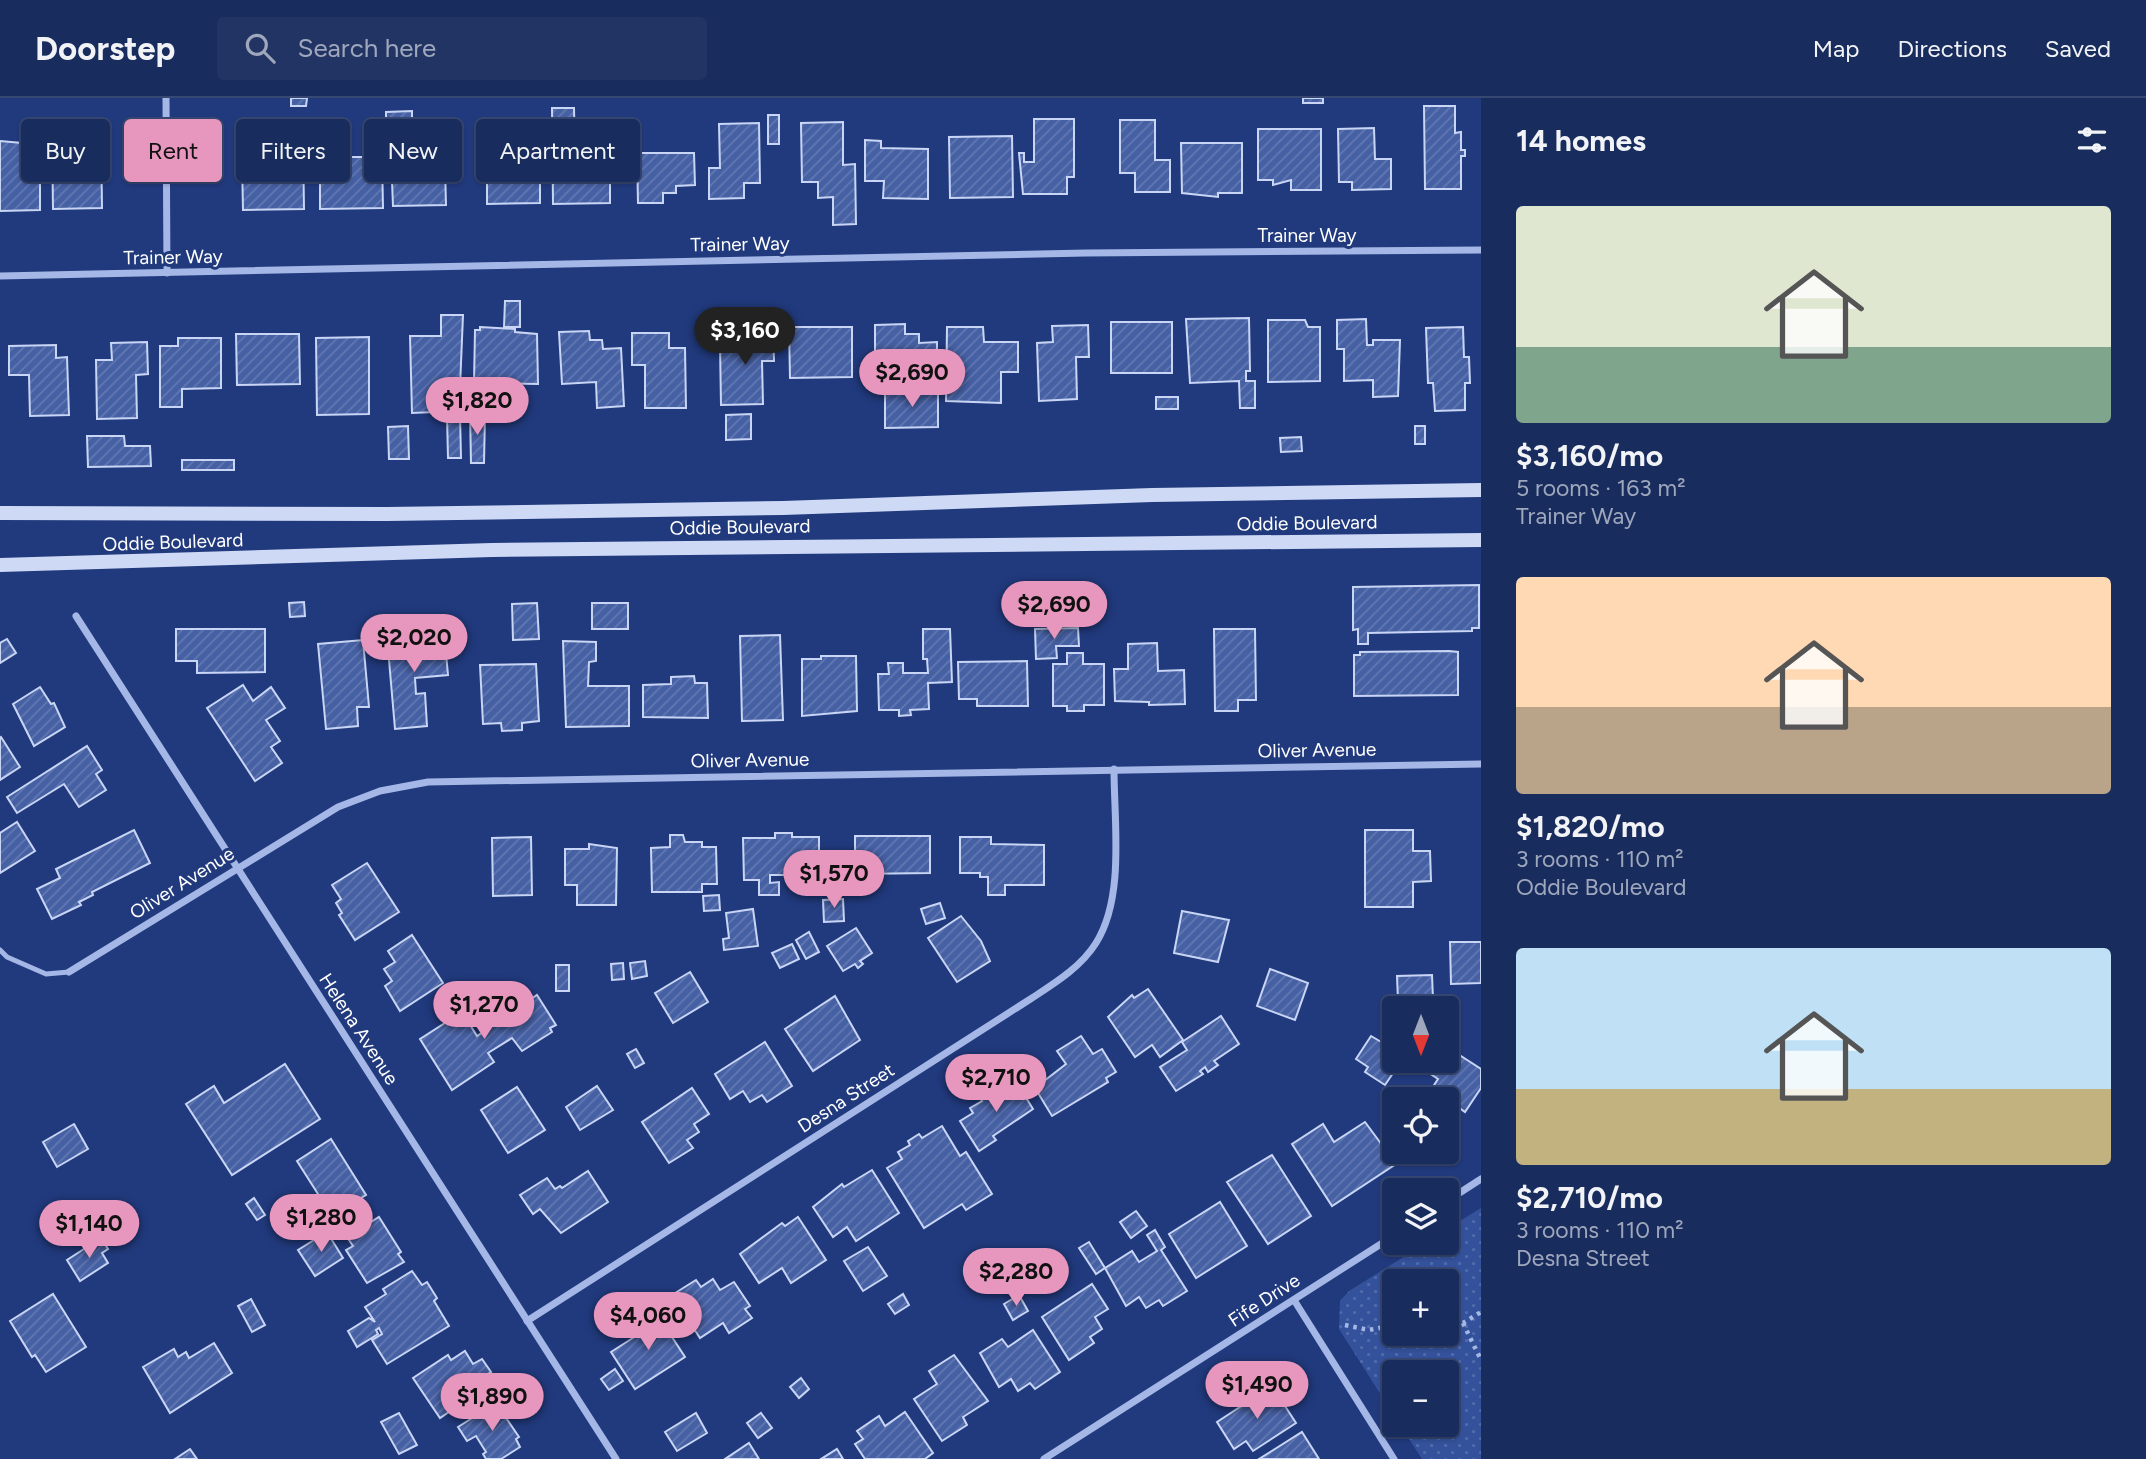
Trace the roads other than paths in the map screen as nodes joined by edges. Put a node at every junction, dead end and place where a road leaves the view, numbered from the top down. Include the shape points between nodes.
1 (166, 98) edge
2 (1481, 250) edge
3 (167, 273) junction
4 (0, 276) edge
5 (1481, 490) edge
6 (0, 513) edge
7 (1481, 540) edge
8 (0, 565) edge
9 (76, 616) dead end
10 (1481, 764) edge
11 (1114, 769) junction
12 (237, 867) junction
13 (0, 950) edge
14 (69, 972) joint
15 (1481, 1179) edge
16 (1459, 1193) edge
17 (1382, 1243) edge
18 (1294, 1300) junction
19 (527, 1321) junction
20 (616, 1459) edge
21 (1044, 1459) edge
22 (1394, 1459) edge

1 - 3 street
2 - 3 street, Trainer Way via 1086,253
3 - 4 street, Trainer Way
5 - 6 main road, Oddie Boulevard via 769,509
7 - 8 main road, Oddie Boulevard via 506,549
9 - 12 street, Helena Avenue
10 - 11 street, Oliver Avenue
11 - 12 street, Oliver Avenue via 428,782 380,791 338,807
11 - 19 street, Desna Street via 1113,903 1095,945 1079,964
12 - 14 street, Oliver Avenue
12 - 19 street, Helena Avenue
13 - 14 lane via 46,974
15 - 16 street
17 - 18 street, Fife Drive
18 - 21 street, Fife Drive
18 - 22 street
19 - 20 street, Helena Avenue

